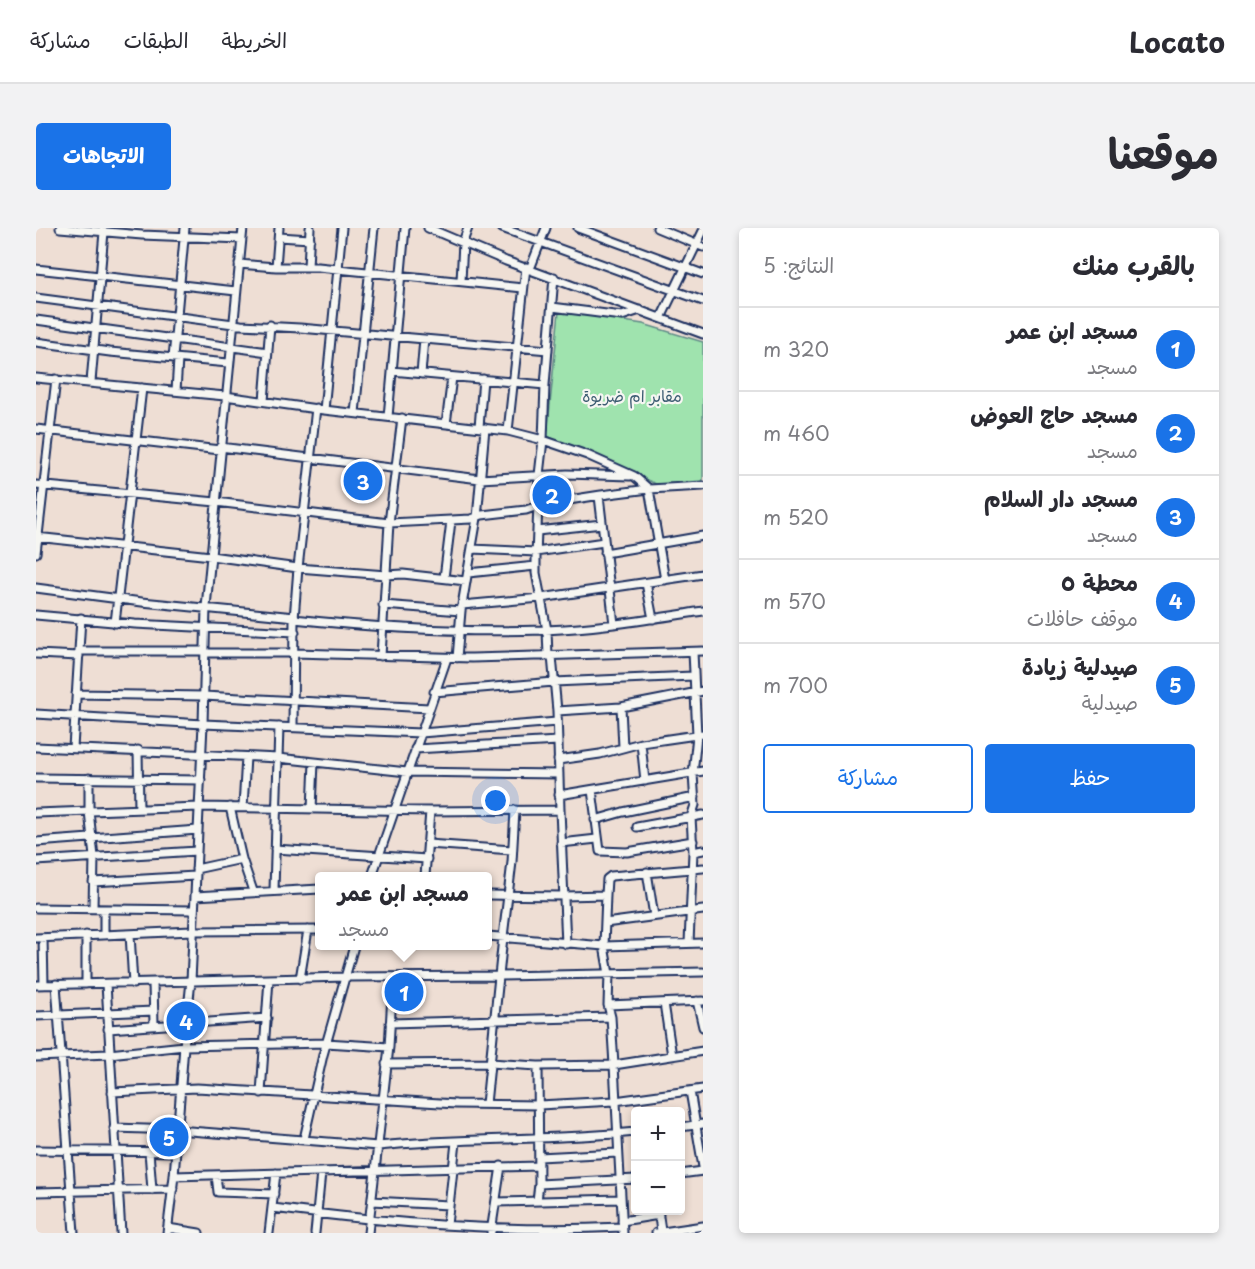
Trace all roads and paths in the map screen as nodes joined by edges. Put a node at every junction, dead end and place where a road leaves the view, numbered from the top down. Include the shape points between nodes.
1 (60, 228) edge
2 (185, 228) edge
3 (243, 228) edge
4 (279, 228) edge
5 (310, 228) edge
6 (342, 228) edge
7 (374, 228) edge
8 (405, 228) edge
9 (428, 228) edge
10 (468, 228) edge
11 (502, 228) edge
12 (546, 228) edge
13 (578, 228) edge
14 (657, 228) edge
15 (110, 231) edge
16 (703, 231) edge
17 (142, 232) edge
18 (184, 237) junction
19 (279, 237) junction
20 (242, 239) junction
21 (310, 240) junction
22 (463, 242) junction
23 (541, 242) junction
24 (700, 246) edge
25 (239, 264) junction
26 (276, 267) junction
27 (308, 267) junction
28 (36, 268) edge
29 (338, 268) junction
30 (528, 268) junction
31 (686, 268) junction
32 (370, 272) junction
33 (703, 274) edge
34 (101, 275) junction
35 (401, 276) junction
36 (554, 278) junction
37 (461, 281) junction
38 (179, 284) junction
39 (523, 288) junction
40 (675, 290) junction
41 (236, 291) junction
42 (36, 298) edge
43 (703, 301) edge
44 (98, 306) junction
45 (552, 307) junction
46 (640, 310) junction
47 (176, 317) junction
48 (661, 318) junction
49 (36, 320) edge
50 (232, 324) junction
51 (270, 326) junction
52 (96, 328) junction
53 (332, 331) junction
54 (363, 334) junction
55 (703, 334) edge
56 (395, 337) junction
57 (424, 339) junction
58 (174, 340) junction
59 (36, 342) edge
60 (230, 348) junction
61 (517, 348) junction
62 (94, 350) junction
63 (548, 350) junction
64 (268, 352) junction
65 (176, 358) junction
66 (228, 363) junction
67 (392, 371) junction
68 (421, 374) junction
69 (452, 377) junction
70 (36, 378) edge
71 (56, 379) junction
72 (483, 379) junction
73 (91, 382) junction
74 (513, 382) junction
75 (545, 385) junction
76 (142, 388) junction
77 (176, 391) junction
78 (225, 396) junction
79 (264, 401) junction
80 (320, 409) junction
81 (355, 413) junction
82 (388, 417) junction
83 (402, 418) junction
84 (446, 424) junction
85 (482, 428) junction
86 (36, 429) edge
87 (49, 430) junction
88 (508, 431) junction
89 (543, 440) junction
90 (136, 441) junction
91 (220, 448) junction
92 (310, 459) junction
93 (397, 470) junction
94 (539, 475) junction
95 (634, 476) junction
96 (480, 479) junction
97 (40, 486) edge
98 (703, 486) edge
99 (649, 489) junction
100 (130, 495) junction
101 (599, 496) junction
102 (216, 502) junction
103 (539, 507) junction
104 (304, 513) junction
105 (477, 518) junction
106 (451, 521) junction
107 (389, 523) junction
108 (602, 525) junction
109 (537, 531) junction
110 (703, 536) edge
111 (37, 538) edge
112 (604, 542) junction
113 (659, 544) junction
114 (124, 548) junction
115 (472, 549) junction
116 (536, 552) junction
117 (36, 553) edge
118 (605, 553) junction
119 (211, 556) junction
120 (536, 566) junction
121 (298, 568) junction
122 (468, 573) junction
123 (703, 574) edge
124 (386, 575) junction
125 (444, 578) junction
126 (665, 580) junction
127 (466, 581) junction
128 (646, 583) junction
129 (36, 588) edge
130 (609, 588) junction
131 (541, 598) junction
132 (118, 599) junction
133 (383, 605) junction
134 (206, 607) junction
135 (461, 608) junction
136 (703, 611) edge
137 (36, 615) edge
138 (81, 618) junction
139 (295, 618) junction
140 (653, 619) junction
141 (115, 623) junction
142 (614, 624) junction
143 (206, 627) junction
144 (382, 627) junction
145 (547, 630) junction
146 (460, 631) junction
147 (295, 632) junction
148 (703, 651) edge
149 (205, 652) junction
150 (693, 652) junction
151 (295, 653) junction
152 (36, 654) edge
153 (79, 654) junction
154 (381, 656) junction
155 (550, 656) junction
156 (447, 658) junction
157 (457, 658) junction
158 (693, 676) junction
159 (554, 682) junction
160 (434, 692) junction
161 (699, 692) edge
162 (76, 694) junction
163 (204, 696) junction
164 (295, 700) junction
165 (621, 707) junction
166 (429, 708) junction
167 (557, 711) junction
168 (36, 714) edge
169 (74, 717) junction
170 (557, 722) junction
171 (203, 724) junction
172 (279, 727) junction
173 (293, 727) junction
174 (421, 732) junction
175 (700, 734) edge
176 (558, 741) junction
177 (641, 743) junction
178 (36, 747) edge
179 (623, 747) junction
180 (73, 748) junction
181 (415, 749) junction
182 (138, 750) junction
183 (202, 755) junction
184 (246, 757) junction
185 (278, 758) junction
186 (558, 760) junction
187 (314, 762) junction
188 (703, 771) edge
189 (407, 772) junction
190 (559, 774) junction
191 (693, 774) junction
192 (36, 778) edge
193 (89, 778) junction
194 (138, 779) junction
195 (201, 780) junction
196 (645, 781) junction
197 (592, 790) junction
198 (559, 795) junction
199 (695, 797) junction
200 (199, 807) junction
201 (230, 807) junction
202 (243, 807) junction
203 (277, 808) junction
204 (312, 808) junction
205 (139, 809) junction
206 (394, 810) junction
207 (515, 810) junction
208 (560, 810) junction
209 (89, 811) junction
210 (430, 811) junction
211 (36, 813) edge
212 (703, 815) edge
213 (691, 818) junction
214 (595, 820) junction
215 (637, 827) dead end
216 (198, 830) junction
217 (91, 839) junction
218 (597, 839) junction
219 (693, 841) junction
220 (36, 842) edge
221 (561, 843) junction
222 (428, 844) junction
223 (275, 849) junction
224 (512, 850) junction
225 (703, 850) edge
226 (197, 851) junction
227 (693, 852) junction
228 (378, 855) junction
229 (94, 857) junction
230 (242, 859) junction
231 (427, 859) junction
232 (36, 861) edge
233 (703, 868) edge
234 (692, 869) junction
235 (373, 872) edge
236 (425, 872) edge
237 (647, 872) junction
238 (196, 873) junction
239 (93, 882) junction
240 (274, 890) junction
241 (315, 890) edge
242 (253, 891) junction
243 (492, 895) edge
244 (606, 895) junction
245 (195, 896) junction
246 (507, 896) junction
247 (564, 897) junction
248 (36, 908) edge
249 (93, 908) junction
250 (104, 909) junction
251 (193, 910) junction
252 (703, 910) edge
253 (690, 911) junction
254 (654, 916) junction
255 (605, 923) junction
256 (308, 930) junction
257 (315, 930) edge
258 (192, 931) junction
259 (104, 934) junction
260 (130, 934) junction
261 (86, 935) junction
262 (492, 937) edge
263 (39, 938) edge
264 (502, 938) junction
265 (689, 943) junction
266 (703, 943) edge
267 (566, 944) junction
268 (604, 946) junction
269 (353, 950) edge
270 (703, 972) edge
271 (609, 974) junction
272 (499, 976) junction
273 (346, 977) junction
274 (393, 977) junction
275 (269, 979) junction
276 (300, 979) junction
277 (190, 981) junction
278 (153, 983) junction
279 (56, 984) junction
280 (86, 984) junction
281 (105, 984) junction
282 (133, 984) junction
283 (36, 985) edge
284 (44, 985) junction
285 (700, 1001) edge
286 (664, 1003) junction
287 (608, 1005) junction
288 (154, 1011) junction
289 (107, 1013) junction
290 (36, 1016) edge
291 (58, 1016) junction
292 (611, 1017) junction
293 (267, 1018) junction
294 (494, 1020) junction
295 (186, 1023) junction
296 (390, 1023) junction
297 (154, 1024) junction
298 (703, 1027) edge
299 (108, 1029) junction
300 (326, 1043) junction
301 (265, 1045) junction
302 (183, 1046) junction
303 (388, 1047) junction
304 (703, 1051) edge
305 (109, 1054) junction
306 (672, 1056) junction
307 (36, 1057) edge
308 (61, 1057) junction
309 (490, 1063) junction
310 (386, 1064) junction
311 (614, 1065) junction
312 (538, 1066) junction
313 (180, 1088) junction
314 (703, 1089) edge
315 (690, 1090) junction
316 (112, 1092) junction
317 (261, 1093) junction
318 (314, 1097) junction
319 (382, 1101) junction
320 (615, 1101) junction
321 (486, 1104) junction
322 (539, 1105) junction
323 (700, 1124) edge
324 (685, 1126) edge
325 (114, 1128) junction
326 (177, 1130) junction
327 (631, 1133) edge
328 (617, 1134) junction
329 (304, 1139) junction
330 (539, 1139) junction
331 (456, 1142) junction
332 (378, 1146) junction
333 (69, 1149) junction
334 (36, 1150) edge
335 (149, 1151) junction
336 (702, 1151) edge
337 (116, 1152) junction
338 (176, 1152) junction
339 (618, 1153) junction
340 (539, 1157) junction
341 (501, 1166) junction
342 (539, 1166) junction
343 (455, 1167) junction
344 (703, 1169) edge
345 (375, 1172) junction
346 (276, 1173) junction
347 (321, 1173) junction
348 (685, 1173) edge
349 (216, 1175) junction
350 (174, 1176) junction
351 (631, 1179) edge
352 (621, 1180) junction
353 (539, 1184) junction
354 (173, 1189) junction
355 (152, 1190) junction
356 (73, 1191) junction
357 (118, 1191) junction
358 (36, 1192) edge
359 (274, 1194) junction
360 (621, 1199) junction
361 (372, 1201) junction
362 (537, 1201) junction
363 (496, 1202) junction
364 (449, 1205) junction
365 (273, 1208) junction
366 (317, 1214) junction
367 (654, 1215) edge
368 (659, 1215) edge
369 (370, 1220) junction
370 (447, 1225) junction
371 (703, 1226) edge
372 (622, 1227) edge
373 (168, 1231) edge
374 (491, 1231) edge
375 (581, 1232) edge
376 (658, 1232) edge
377 (74, 1233) edge
378 (121, 1233) edge
379 (199, 1233) edge
380 (269, 1233) edge
381 (315, 1233) edge
382 (368, 1233) edge

1 - 15 street
2 - 18 street
3 - 20 street
4 - 19 street
5 - 21 street
6 - 29 street
7 - 32 street
8 - 35 street
9 - 22 street
10 - 22 street
11 - 23 street
12 - 23 street
13 - 31 street
14 - 24 street
15 - 17 street
15 - 34 street
16 - 24 street
17 - 18 street
18 - 20 street
18 - 38 street
19 - 21 street
19 - 26 street
20 - 25 street
21 - 27 street
22 - 30 street
22 - 37 street
23 - 30 street
23 - 40 street
24 - 31 street
25 - 26 street
25 - 41 street
26 - 27 street
27 - 29 street
28 - 34 street
29 - 32 street
29 - 53 street
30 - 36 street
30 - 39 street
31 - 33 street
31 - 40 street
32 - 35 street
32 - 54 street
34 - 38 street
34 - 44 street
35 - 37 street
35 - 56 street
36 - 45 street
36 - 46 street
37 - 39 street
38 - 41 street
38 - 47 street
39 - 61 street
40 - 43 street
40 - 48 street
41 - 50 street
42 - 44 street
44 - 47 street
44 - 52 street
45 - 46 street via 622,316
45 - 63 street
46 - 48 street
47 - 50 street
47 - 58 street
48 - 55 street
49 - 52 street
50 - 51 street
50 - 60 street
51 - 53 street
51 - 64 street
52 - 58 street
52 - 62 street
53 - 54 street
53 - 80 street
54 - 56 street
54 - 81 street
56 - 57 street
56 - 67 street
57 - 61 street
57 - 68 street
58 - 60 street
58 - 65 street
59 - 62 street
60 - 64 street
60 - 66 street
61 - 63 street
61 - 74 street
62 - 65 street
62 - 73 street
63 - 75 street
64 - 79 street
65 - 66 street
65 - 77 street
66 - 78 street
67 - 68 street
67 - 82 street
68 - 69 street
69 - 72 street
69 - 84 street
70 - 71 street
71 - 73 street
71 - 87 street
72 - 74 street
72 - 85 street
73 - 76 street
74 - 75 street
74 - 88 street
75 - 89 street
76 - 77 street
76 - 90 street
77 - 78 street
78 - 79 street
78 - 91 street
79 - 80 street
80 - 81 street
80 - 92 street
81 - 82 street
82 - 83 street
83 - 84 street
83 - 93 street
84 - 85 street
85 - 88 street
85 - 96 street
86 - 87 street
87 - 90 street
87 - 97 street
88 - 89 street
89 - 94 street
89 - 95 street via 587,454
90 - 91 street
90 - 100 street
91 - 92 street
91 - 102 street
92 - 93 street
92 - 104 street
93 - 96 street
93 - 107 street
94 - 95 street
94 - 96 street
94 - 103 street
95 - 99 street
96 - 105 street
97 - 100 street
97 - 111 street
98 - 99 street
99 - 101 street
99 - 113 street
100 - 102 street
100 - 114 street
101 - 103 street
101 - 108 street
102 - 104 street
102 - 119 street
103 - 105 street
103 - 109 street
104 - 107 street
104 - 121 street
105 - 106 street
105 - 115 street
106 - 107 street
106 - 125 street
107 - 124 street
108 - 109 street
108 - 112 street
109 - 116 street
110 - 113 street
111 - 114 street
111 - 117 street
112 - 116 street
112 - 118 street
113 - 118 street
113 - 126 street
114 - 119 street
114 - 132 street
115 - 116 street
115 - 122 street
116 - 120 street
118 - 130 street
119 - 121 street
119 - 134 street
120 - 122 street
120 - 131 street
121 - 124 street
121 - 139 street
122 - 127 street
123 - 126 street
124 - 125 street
124 - 133 street
125 - 127 street
126 - 128 street
127 - 135 street
128 - 130 street
128 - 140 street
129 - 132 street
130 - 131 street
130 - 142 street
131 - 135 street
131 - 145 street
132 - 134 street
132 - 141 street
133 - 135 street
133 - 144 street
134 - 139 street
134 - 143 street
135 - 146 street
136 - 140 street
137 - 138 street
138 - 141 street
138 - 153 street
139 - 144 street
139 - 147 street
140 - 142 street
141 - 143 street
142 - 145 street
143 - 147 street
143 - 149 street
144 - 146 street
144 - 154 street
145 - 146 street
145 - 155 street
146 - 157 street
147 - 151 street
148 - 150 street
149 - 151 street
149 - 153 street
149 - 163 street
150 - 155 street
150 - 158 street
151 - 154 street
151 - 164 street
152 - 153 street
153 - 162 street
154 - 156 street
155 - 157 street
155 - 159 street
156 - 157 street
156 - 160 street
158 - 159 street
158 - 161 street
159 - 160 street
159 - 167 street
160 - 166 street
161 - 165 street
161 - 175 street
162 - 163 street
162 - 169 street
163 - 164 street
163 - 171 street
164 - 166 street
164 - 173 street
165 - 167 street
165 - 179 street
166 - 174 street
167 - 170 street
168 - 169 street
169 - 171 street
169 - 180 street
170 - 174 street
170 - 176 street
171 - 172 street
171 - 183 street
172 - 173 street
172 - 185 street
173 - 174 street
174 - 181 street
175 - 177 street
175 - 191 street
176 - 181 street
176 - 186 street
177 - 179 street
177 - 196 street
178 - 180 street
179 - 186 street
180 - 182 street
181 - 189 street
182 - 183 street
182 - 194 street
183 - 184 street
183 - 195 street
184 - 185 street
184 - 202 street
185 - 187 street
185 - 203 street
186 - 190 street
187 - 189 street
187 - 204 street
188 - 191 street
189 - 190 street
189 - 206 street
190 - 198 street
191 - 196 street
191 - 199 street
192 - 193 street
193 - 194 street
193 - 209 street
194 - 195 street
194 - 205 street
195 - 200 street
196 - 197 street
197 - 198 street
197 - 214 street
198 - 208 street
199 - 213 street
199 - 214 street
200 - 201 street
200 - 205 street
200 - 216 street
201 - 202 street
201 - 230 street
202 - 203 street
203 - 204 street
203 - 223 street
204 - 206 street
205 - 209 street
206 - 210 street
206 - 228 street
207 - 208 street
207 - 210 street
207 - 224 street
208 - 221 street
209 - 211 street
209 - 217 street
210 - 222 street
212 - 213 street
213 - 215 street
213 - 219 street
214 - 218 street
216 - 217 street
216 - 226 street
217 - 220 street
217 - 229 street
218 - 219 street via 598,849 603,852
218 - 221 street
219 - 227 street
221 - 247 street
222 - 224 street
222 - 231 street
223 - 228 street
223 - 240 street
224 - 246 street
225 - 227 street
226 - 229 street
226 - 238 street
227 - 234 street
228 - 231 street
228 - 235 street
229 - 232 street
229 - 239 street
230 - 238 street
230 - 242 street
231 - 236 street
233 - 234 street
234 - 237 street
234 - 253 street
237 - 244 street via 611,876 607,879
237 - 254 street
238 - 239 street
238 - 245 street
239 - 249 street
240 - 241 street
240 - 242 street
242 - 245 street
243 - 246 street
244 - 247 street
244 - 255 street
245 - 251 street
246 - 247 street
246 - 264 street
247 - 267 street
248 - 249 street
249 - 250 street
250 - 251 street
250 - 259 street
251 - 258 street
252 - 253 street
253 - 254 street
253 - 265 street
254 - 255 street
255 - 268 street
256 - 257 street
256 - 258 street
256 - 276 street
258 - 260 street
258 - 277 street
259 - 260 street
259 - 261 street
260 - 282 street
261 - 263 street
261 - 280 street
262 - 264 street
263 - 284 street
264 - 267 street
264 - 272 street
265 - 266 street
265 - 268 street
267 - 268 street
268 - 271 street
269 - 273 street
270 - 271 street
271 - 272 street
271 - 287 street
272 - 274 street
272 - 294 street
273 - 274 street
273 - 276 street
273 - 300 street
274 - 296 street
275 - 276 street
275 - 277 street
275 - 293 street
277 - 278 street
277 - 295 street
278 - 282 street
278 - 288 street
279 - 280 street
279 - 284 street
279 - 291 street
280 - 281 street
281 - 282 street
281 - 289 street
283 - 284 street
285 - 286 street
285 - 298 street
286 - 287 street
286 - 306 street
287 - 292 street
288 - 289 street
288 - 297 street
289 - 291 street
289 - 299 street
290 - 291 street
291 - 308 street
292 - 294 street
292 - 311 street
293 - 295 street
293 - 301 street
294 - 296 street
294 - 309 street
295 - 297 street
295 - 302 street
296 - 303 street
297 - 299 street
299 - 305 street
300 - 301 street
300 - 303 street
300 - 318 street
301 - 302 street
301 - 317 street
302 - 305 street
302 - 313 street
303 - 310 street
304 - 306 street
305 - 308 street
305 - 316 street
306 - 311 street
307 - 308 street
308 - 333 street
309 - 310 street
309 - 312 street
309 - 321 street
310 - 319 street
311 - 312 street
311 - 320 street
312 - 322 street
313 - 316 street
313 - 317 street
313 - 326 street
314 - 315 street
315 - 320 street
315 - 323 street
316 - 325 street
317 - 318 street
318 - 319 street
318 - 329 street
319 - 321 street
319 - 332 street
320 - 322 street
320 - 328 street
321 - 322 street
322 - 330 street
323 - 324 street
323 - 336 street
325 - 326 street
325 - 337 street
326 - 329 street
326 - 338 street
327 - 328 street
328 - 330 street
328 - 339 street
329 - 332 street
330 - 331 street
330 - 340 street
331 - 332 street
331 - 343 street
332 - 345 street
333 - 334 street
333 - 337 street
333 - 356 street
335 - 337 street
335 - 338 street
335 - 355 street
336 - 344 street
337 - 357 street
338 - 350 street
339 - 340 street
339 - 352 street
340 - 342 street
341 - 342 street
341 - 343 street
341 - 363 street
342 - 353 street
343 - 345 street
343 - 364 street
344 - 348 street
345 - 347 street
345 - 361 street
346 - 347 street
346 - 349 street
346 - 359 street
347 - 366 street
349 - 350 street
349 - 359 street via 218,1192
350 - 354 street
351 - 352 street
352 - 353 street
352 - 360 street
353 - 362 street
354 - 355 street
354 - 373 street
355 - 357 street
356 - 357 street
356 - 358 street
356 - 377 street
357 - 378 street
359 - 365 street
360 - 362 street
360 - 372 street
361 - 364 street
361 - 369 street
362 - 363 street
363 - 374 street
364 - 370 street
365 - 366 street
365 - 380 street
366 - 369 street
366 - 381 street
367 - 372 street
368 - 376 street
369 - 370 street
369 - 382 street
370 - 374 street
371 - 376 street
372 - 375 street
373 - 379 street
374 - 375 street

